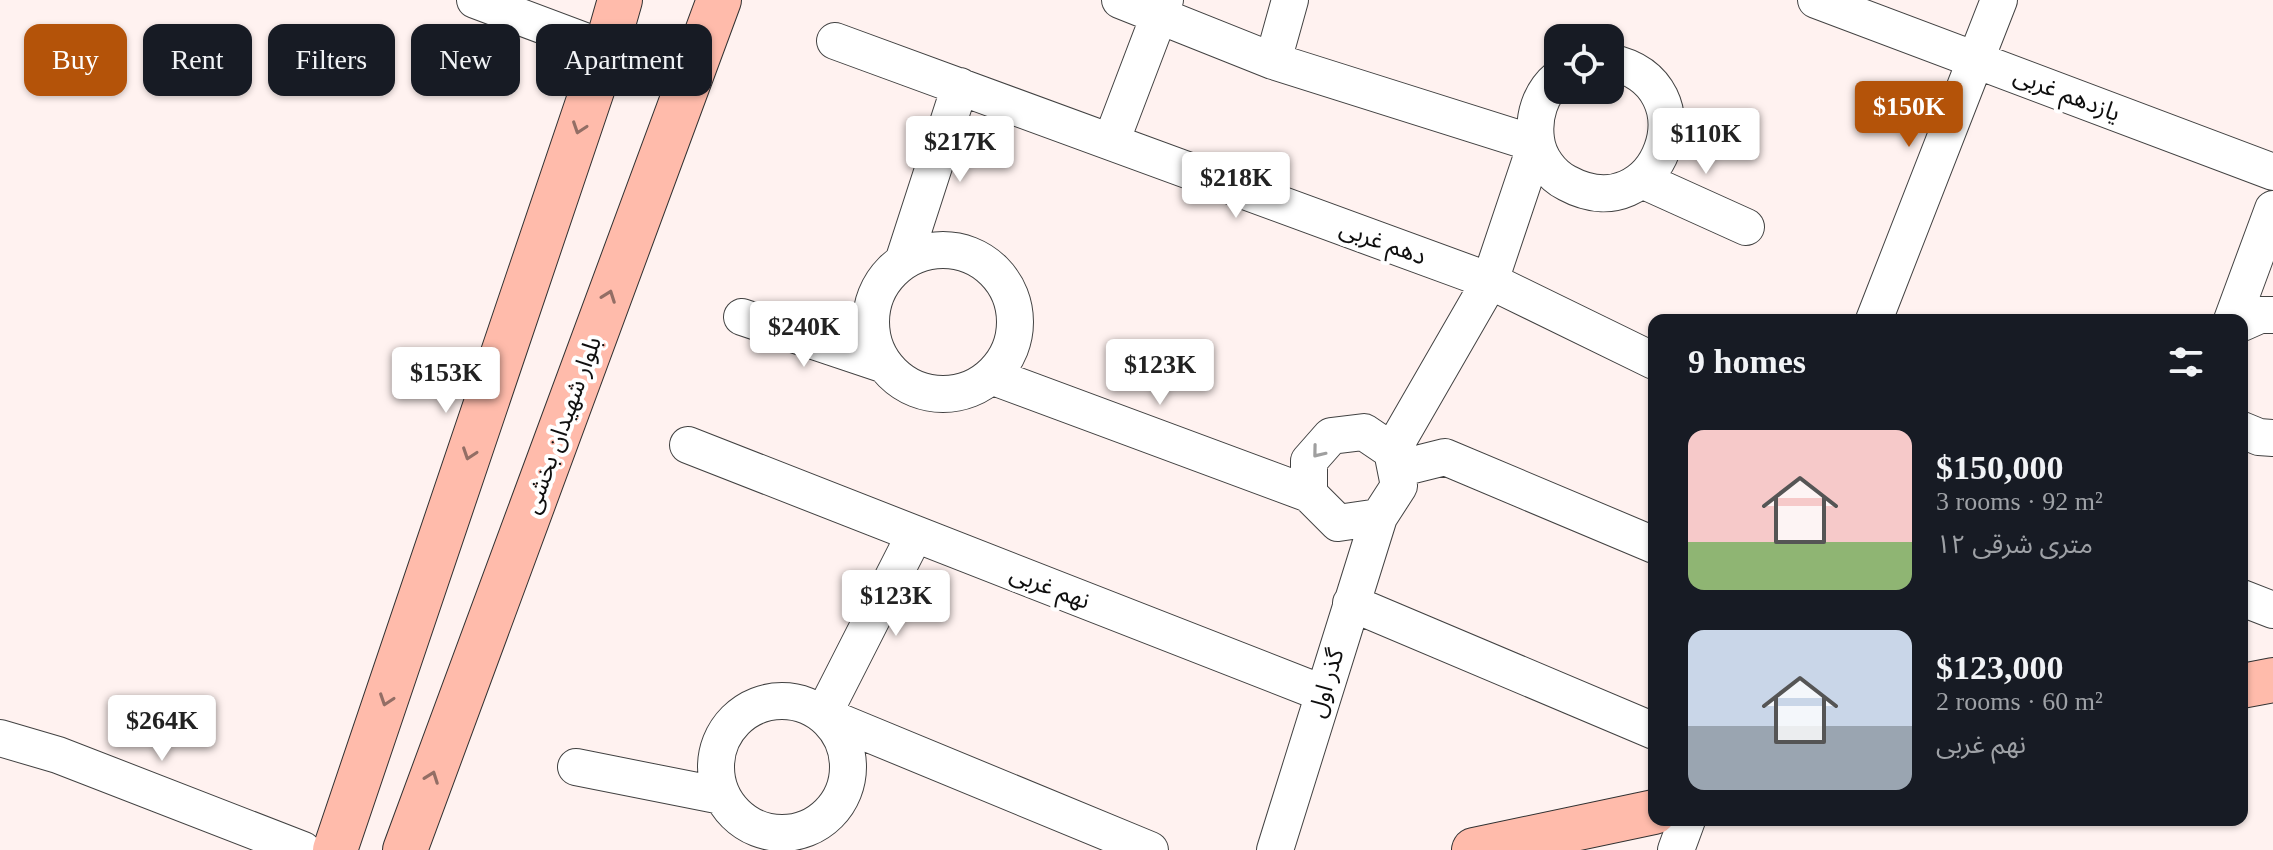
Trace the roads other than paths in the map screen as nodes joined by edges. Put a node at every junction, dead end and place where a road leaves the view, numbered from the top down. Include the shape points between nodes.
1 (475, 0) edge
2 (620, 0) edge
3 (719, 0) edge
4 (1120, 0) edge
5 (1290, 0) edge
6 (1816, 0) edge
7 (1999, 0) edge
8 (1162, 8) edge
9 (539, 24) edge
10 (613, 24) edge
11 (835, 41) dead end
12 (1976, 60) junction
13 (1273, 61) junction
14 (1624, 66) edge
15 (960, 86) junction
16 (590, 96) edge
17 (1544, 96) edge
18 (1111, 142) junction
19 (1536, 144) junction
20 (2273, 172) edge
21 (1642, 180) junction
22 (2273, 209) edge
23 (1746, 227) dead end
24 (903, 262) junction
25 (1490, 281) junction
26 (1876, 314) edge
27 (2234, 314) edge
28 (2273, 315) edge
29 (742, 317) dead end
30 (2248, 320) edge
31 (1648, 358) edge
32 (885, 365) junction
33 (991, 376) junction
34 (2248, 432) edge
35 (2273, 438) edge
36 (688, 445) dead end
37 (1394, 460) junction
38 (1309, 494) junction
39 (1379, 517) junction
40 (915, 534) junction
41 (1648, 542) edge
42 (2248, 600) edge
43 (1351, 603) junction
44 (2273, 610) edge
45 (2273, 680) edge
46 (2248, 685) edge
47 (1322, 693) junction
48 (823, 715) junction
49 (1648, 728) edge
50 (0, 738) edge
51 (576, 767) dead end
52 (722, 796) junction
53 (1648, 813) edge
54 (1685, 826) edge
55 (807, 839) edge
56 (303, 850) edge
57 (335, 850) edge
58 (405, 850) edge
59 (1150, 850) edge
60 (1275, 850) edge
61 (1474, 850) edge
62 (1676, 850) edge

1 - 9 street
2 - 10 main road
58 -> 3 main road, بلوار شهیدان بخشی
4 - 8 street
5 - 13 street
6 - 12 street, یازدهم غربی
7 - 12 street
8 - 13 street
8 - 18 street
11 - 15 street, دهم غربی
12 - 20 street, یازدهم غربی
12 - 26 street
13 - 19 street
14 - 21 street via 1650,83 1667,122 1665,144
15 - 18 street, دهم غربی
15 - 24 street
16 -> 57 main road
17 - 19 street via 1535,122
18 - 25 street, دهم غربی
19 - 21 street via 1545,164 1579,190 1601,194
19 - 25 street
21 - 23 street
22 - 27 street
24 - 32 street via 875,299 871,322
24 - 33 street via 948,250 972,255 993,269 1015,311 1007,357
25 - 31 street, دهم غربی
25 - 37 street
28 - 30 street
29 - 32 street
32 - 33 street via 902,382 924,392 971,389
33 - 38 street
34 - 35 street
36 - 40 street, نهم غربی
37 -> 38 street via 1364,432 1331,436 1309,461
37 - 39 street via 1399,486
37 - 41 street via 1445,457
38 - 39 street via 1338,523
39 - 43 street, گذر اول
40 - 47 street, نهم غربی
40 - 48 street
42 - 44 street
43 - 47 street, گذر اول
43 - 49 street
45 - 46 main road
47 - 60 street, گذر اول
48 - 52 street via 782,701 760,704 741,715 717,753 715,775
48 - 55 street via 843,742 848,775 841,797
48 - 59 street
50 - 56 street via 58,755
51 - 52 street
52 - 55 street via 750,826
53 - 61 main road
54 - 62 street

